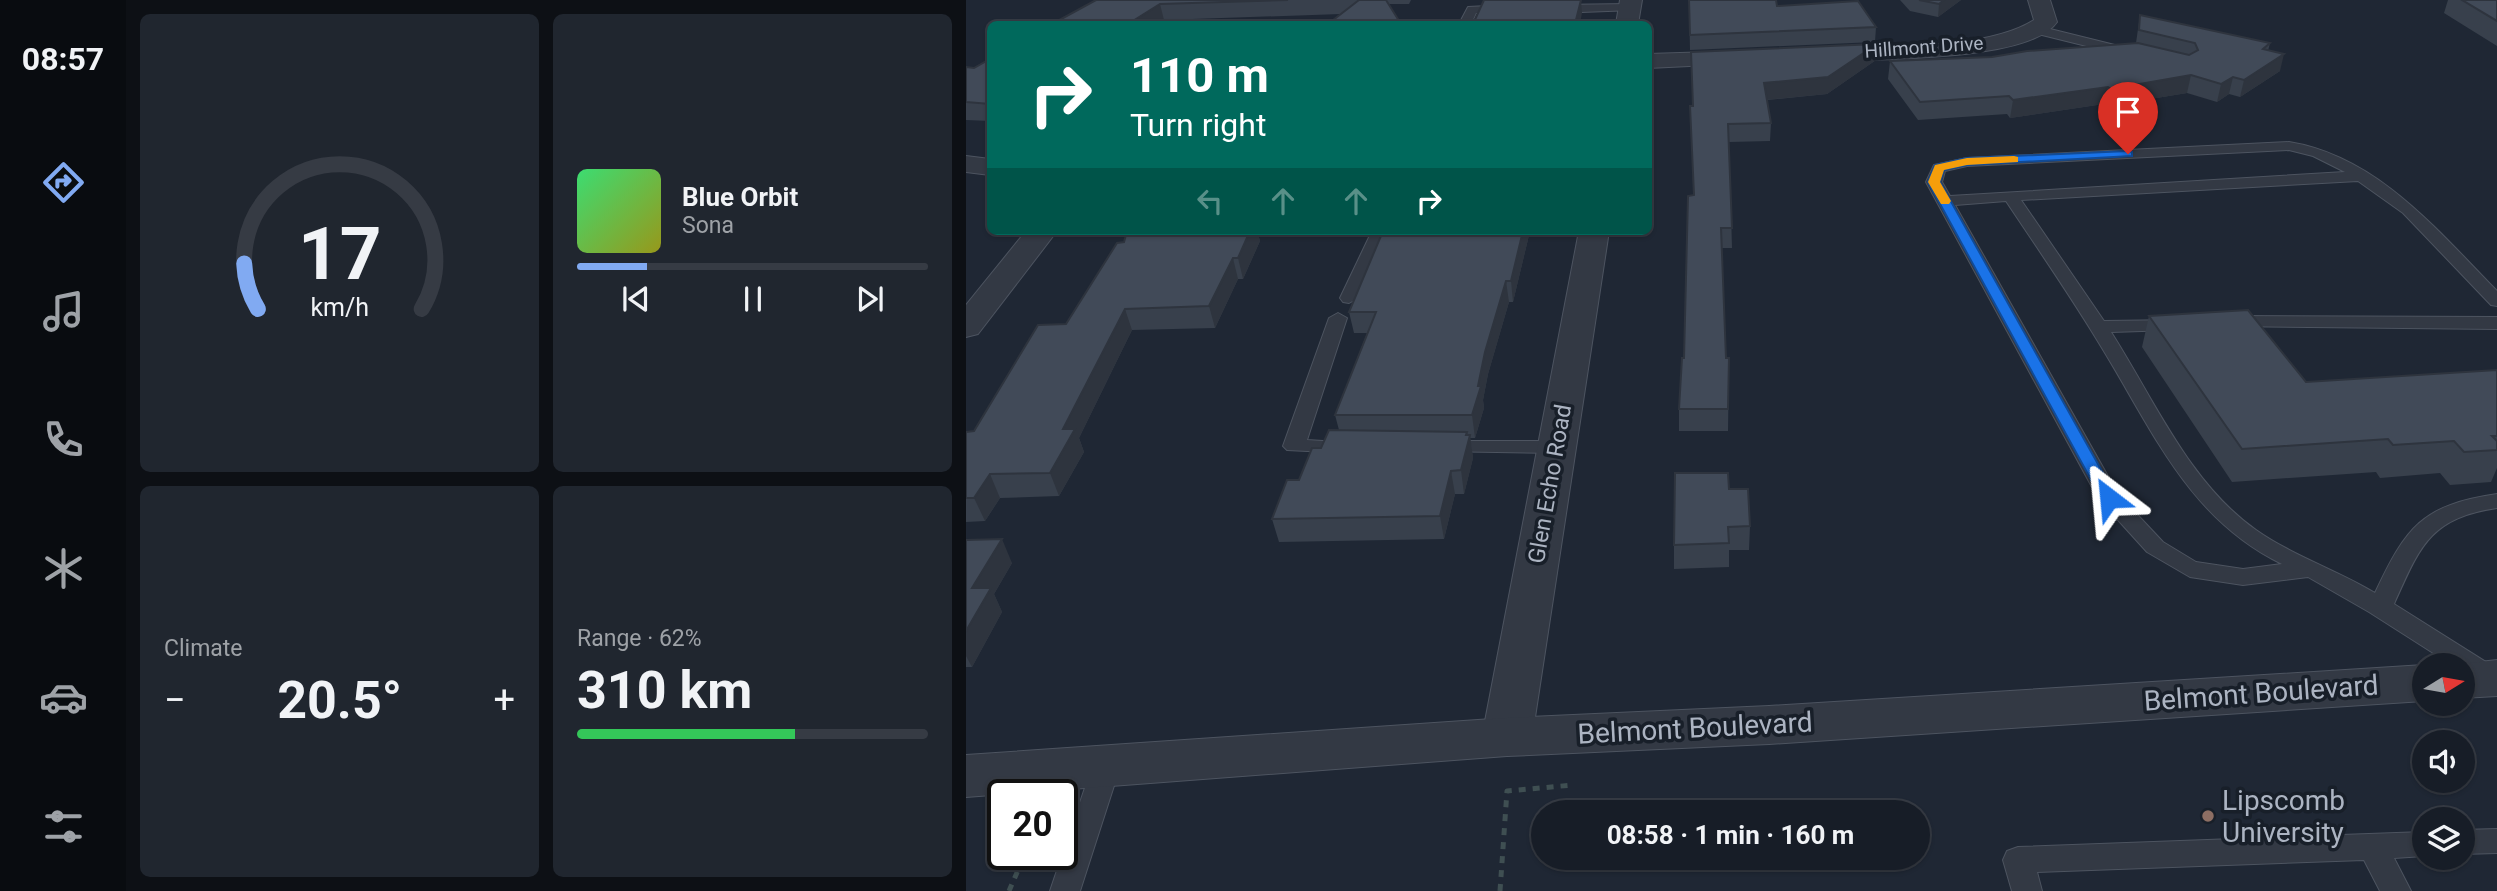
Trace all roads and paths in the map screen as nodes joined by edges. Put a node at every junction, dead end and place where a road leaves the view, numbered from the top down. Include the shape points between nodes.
1 (2039, 0) edge
2 (1526, 9) edge
3 (1539, 9) edge
4 (1629, 11) edge
5 (1466, 21) edge
6 (2038, 30) junction
7 (1797, 55) edge
8 (2145, 56) edge
9 (1772, 57) edge
10 (1652, 61) edge
11 (966, 164) edge
12 (987, 167) edge
13 (2361, 176) junction
14 (2010, 196) junction
15 (1944, 201) junction
16 (1039, 235) edge
17 (1378, 235) edge
18 (1593, 235) edge
19 (1349, 298) dead end
20 (2497, 301) edge
21 (1338, 318) dead end
22 (2216, 323) edge
23 (2497, 323) edge
24 (2190, 324) edge
25 (966, 327) edge
26 (2099, 327) junction
27 (1362, 447) edge
28 (1417, 447) edge
29 (1557, 447) junction
30 (2497, 501) edge
31 (2311, 569) junction
32 (2380, 608) junction
33 (2484, 679) edge
34 (2412, 684) edge
35 (1507, 737) junction
36 (1107, 764) junction
37 (966, 776) edge
38 (1573, 785) dead end
39 (2497, 841) edge
40 (2475, 842) edge
41 (2412, 845) edge
42 (2372, 847) junction
43 (1018, 870) edge
44 (1009, 891) edge
45 (1065, 891) edge
46 (1500, 891) edge
47 (2027, 891) edge
48 (2396, 891) edge

1 - 6 street via 2046,22
2 - 5 lane via 1472,9
3 - 4 lane
6 - 7 street, Hillmont Drive via 1984,43
6 - 8 lane
9 - 10 street
11 - 12 street
13 - 14 lane
13 - 15 lane via 2334,157 2289,146 1967,162 1940,167 1934,182
13 - 20 lane via 2409,210
14 - 15 lane
14 - 26 lane
15 - 31 lane via 2109,498 2155,547 2190,569 2243,577
16 - 25 street
17 - 19 lane
18 - 29 street, Glen Echo Road
21 - 27 lane via 1294,446
22 - 23 lane
24 - 26 lane
26 - 31 lane via 2189,474 2218,509 2266,547
28 - 29 lane
29 - 35 street, Glen Echo Road
30 - 32 lane via 2447,510 2422,528
31 - 32 lane
32 - 33 lane
34 - 35 street, Belmont Boulevard
35 - 36 street, Belmont Boulevard
36 - 37 street, Belmont Boulevard
36 - 45 lane
38 - 46 path via 1507,790
39 - 40 lane
41 - 42 lane
42 - 47 lane via 2018,860
42 - 48 lane
43 - 44 path

